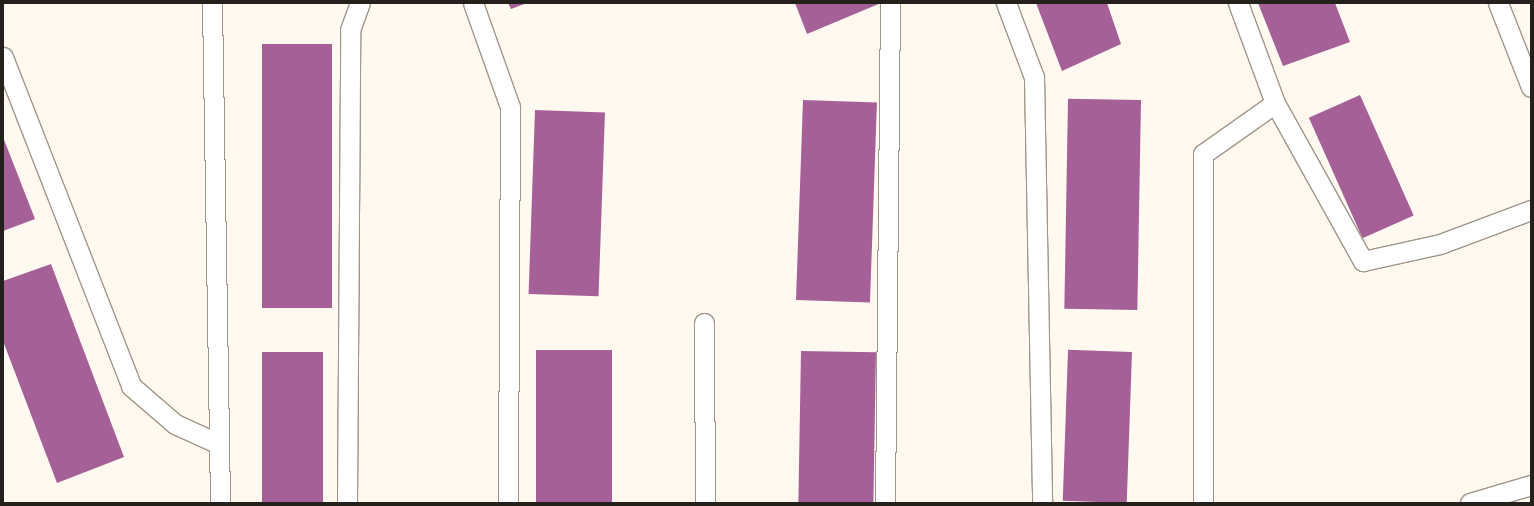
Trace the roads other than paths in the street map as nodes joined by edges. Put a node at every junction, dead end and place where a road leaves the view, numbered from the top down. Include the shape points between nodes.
1 (212, 3) edge
2 (360, 3) edge
3 (473, 3) edge
4 (890, 3) edge
5 (1006, 3) edge
6 (1238, 3) edge
7 (1498, 3) edge
8 (3, 57) edge
9 (1531, 87) edge
10 (1275, 103) junction
11 (1531, 210) edge
12 (704, 323) dead end
13 (219, 444) junction
14 (1531, 485) edge
15 (220, 503) edge
16 (347, 503) edge
17 (508, 503) edge
18 (705, 503) edge
19 (885, 503) edge
20 (1042, 503) edge
21 (1203, 503) edge
22 (1470, 503) edge

1 - 13 street
2 - 16 street via 350,30
3 - 17 street via 510,107
4 - 19 street
5 - 20 street via 1034,77
6 - 10 street
7 - 9 street
8 - 13 street via 131,386 176,424
10 - 11 street via 1363,261 1440,244
10 - 21 street via 1203,154
12 - 18 street
13 - 15 street
14 - 22 street

